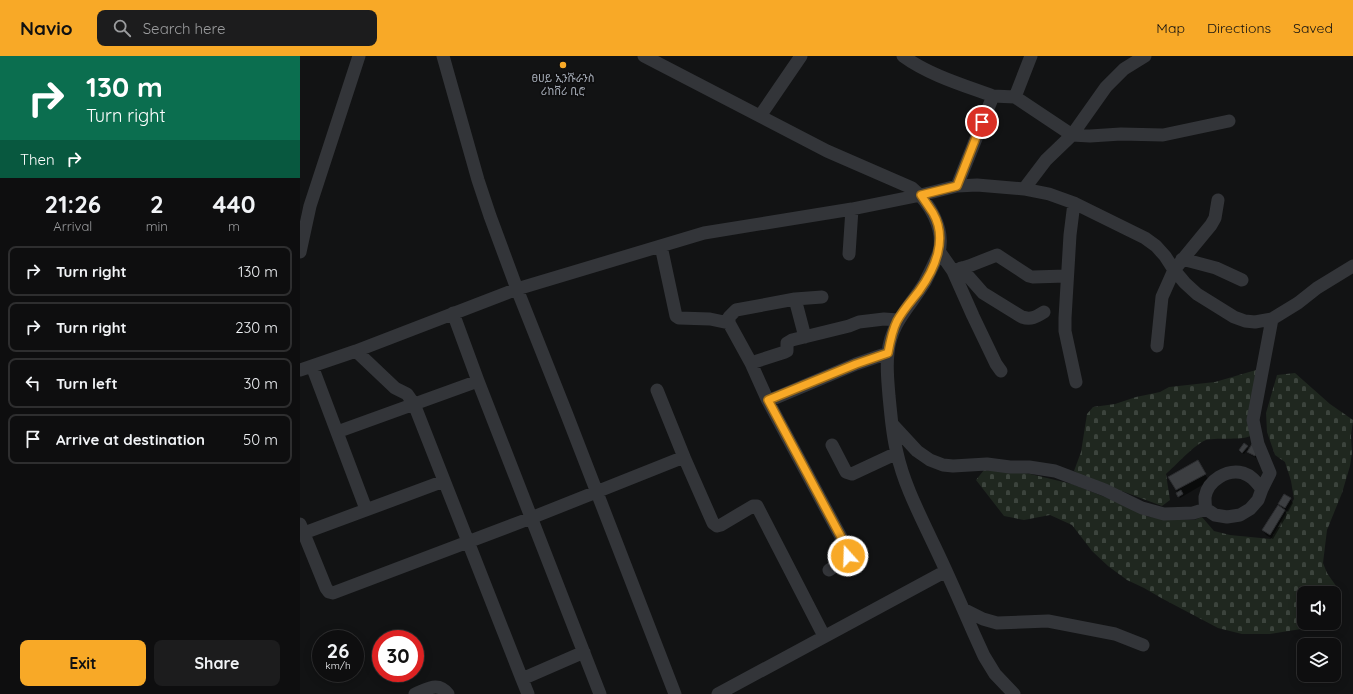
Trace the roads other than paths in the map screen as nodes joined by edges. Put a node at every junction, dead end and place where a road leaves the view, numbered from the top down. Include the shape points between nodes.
1 (359, 56) edge
2 (443, 56) edge
3 (644, 56) edge
4 (801, 56) edge
5 (903, 56) edge
6 (1031, 56) edge
7 (1145, 56) edge
8 (993, 96) junction
9 (1015, 96) junction
10 (760, 116) junction
11 (1229, 121) dead end
12 (1072, 135) junction
13 (957, 186) junction
14 (1024, 189) junction
15 (921, 195) junction
16 (1218, 200) dead end
17 (1074, 204) junction
18 (852, 210) junction
19 (661, 246) junction
20 (939, 251) junction
21 (300, 252) edge
22 (849, 254) dead end
23 (1178, 264) junction
24 (1353, 266) edge
25 (957, 270) junction
26 (1066, 276) junction
27 (1242, 280) dead end
28 (517, 289) junction
29 (822, 297) dead end
30 (795, 298) junction
31 (1044, 312) dead end
32 (453, 313) junction
33 (1272, 319) junction
34 (898, 320) junction
35 (729, 323) junction
36 (805, 337) junction
37 (1157, 346) dead end
38 (356, 350) junction
39 (888, 353) junction
40 (751, 363) junction
41 (306, 368) edge
42 (1001, 371) dead end
43 (478, 380) junction
44 (1076, 382) dead end
45 (658, 390) dead end
46 (768, 400) junction
47 (414, 404) junction
48 (892, 424) junction
49 (337, 432) junction
50 (832, 445) dead end
51 (897, 453) junction
52 (684, 457) junction
53 (444, 481) junction
54 (1262, 489) junction
55 (597, 492) junction
56 (366, 509) junction
57 (1206, 509) junction
58 (531, 518) junction
59 (302, 528) edge
60 (468, 542) junction
61 (829, 570) dead end
62 (946, 571) junction
63 (963, 609) junction
64 (824, 636) junction
65 (1143, 645) dead end
66 (584, 652) junction
67 (522, 678) junction
68 (524, 693) edge
69 (415, 694) edge
70 (448, 694) edge
71 (600, 694) edge
72 (675, 694) edge
73 (718, 694) edge
74 (1014, 694) edge

1 - 21 street via 310,206
2 - 28 street via 478,180
3 - 10 street
4 - 10 street
5 - 8 street via 920,67
6 - 9 street
7 - 12 street via 1124,69 1106,87
8 - 9 street
8 - 13 street
9 - 12 street
10 - 15 street via 826,151 912,188
11 - 12 street via 1163,135
12 - 14 street via 1046,160
13 - 14 street
13 - 15 street
14 - 17 street via 1049,194
15 - 18 street
15 - 20 street via 937,223
16 - 23 street via 1211,225
17 - 23 street via 1145,238
17 - 26 street
18 - 19 street via 711,231
18 - 22 street
19 - 28 street
19 - 35 street via 676,316
20 - 25 street
20 - 34 street via 925,282
23 - 27 street via 1216,268
23 - 33 street via 1196,294 1234,317 1255,322
23 - 37 street via 1162,297
24 - 33 street
25 - 26 street via 997,255 1029,276
25 - 31 street via 983,293 1022,317 1034,318
25 - 42 street via 979,330
26 - 44 street via 1065,332
28 - 32 street
28 - 55 street
29 - 30 street
30 - 35 street via 736,310 729,317
30 - 36 street
32 - 38 street
32 - 43 street
33 - 54 street via 1253,420 1258,444 1270,474
34 - 36 street via 859,322
34 - 39 street via 891,336
35 - 40 street
36 - 40 street via 789,341 785,352
38 - 41 street
38 - 47 street via 395,388 407,394
39 - 46 street
39 - 48 street
40 - 46 street
41 - 49 street
43 - 47 street
43 - 58 street
45 - 52 street
46 - 61 street via 848,550 845,560
47 - 49 street
47 - 53 street
48 - 51 street
48 - 57 street via 917,451 943,465 987,464 1055,471 1105,490 1142,508 1164,514 1193,513
49 - 56 street
50 - 51 street via 849,474
51 - 62 street via 910,492
52 - 55 street
52 - 64 street via 710,518 717,526 757,506
53 - 56 street
53 - 60 street
54 - 57 street via 1258,500 1240,515 1215,515
54 - 57 street via 1254,479 1243,473 1231,472 1219,476 1210,485 1205,496
55 - 58 street
55 - 72 street
56 - 59 street
58 - 60 street
58 - 66 street
59 - 60 street via 326,588 333,593
60 - 67 street
62 - 63 street
62 - 64 street
63 - 65 street via 996,623 1048,621 1115,634
63 - 74 street via 984,656 995,674
64 - 73 street
66 - 67 street
66 - 71 street
67 - 68 street
69 - 70 street via 439,686

